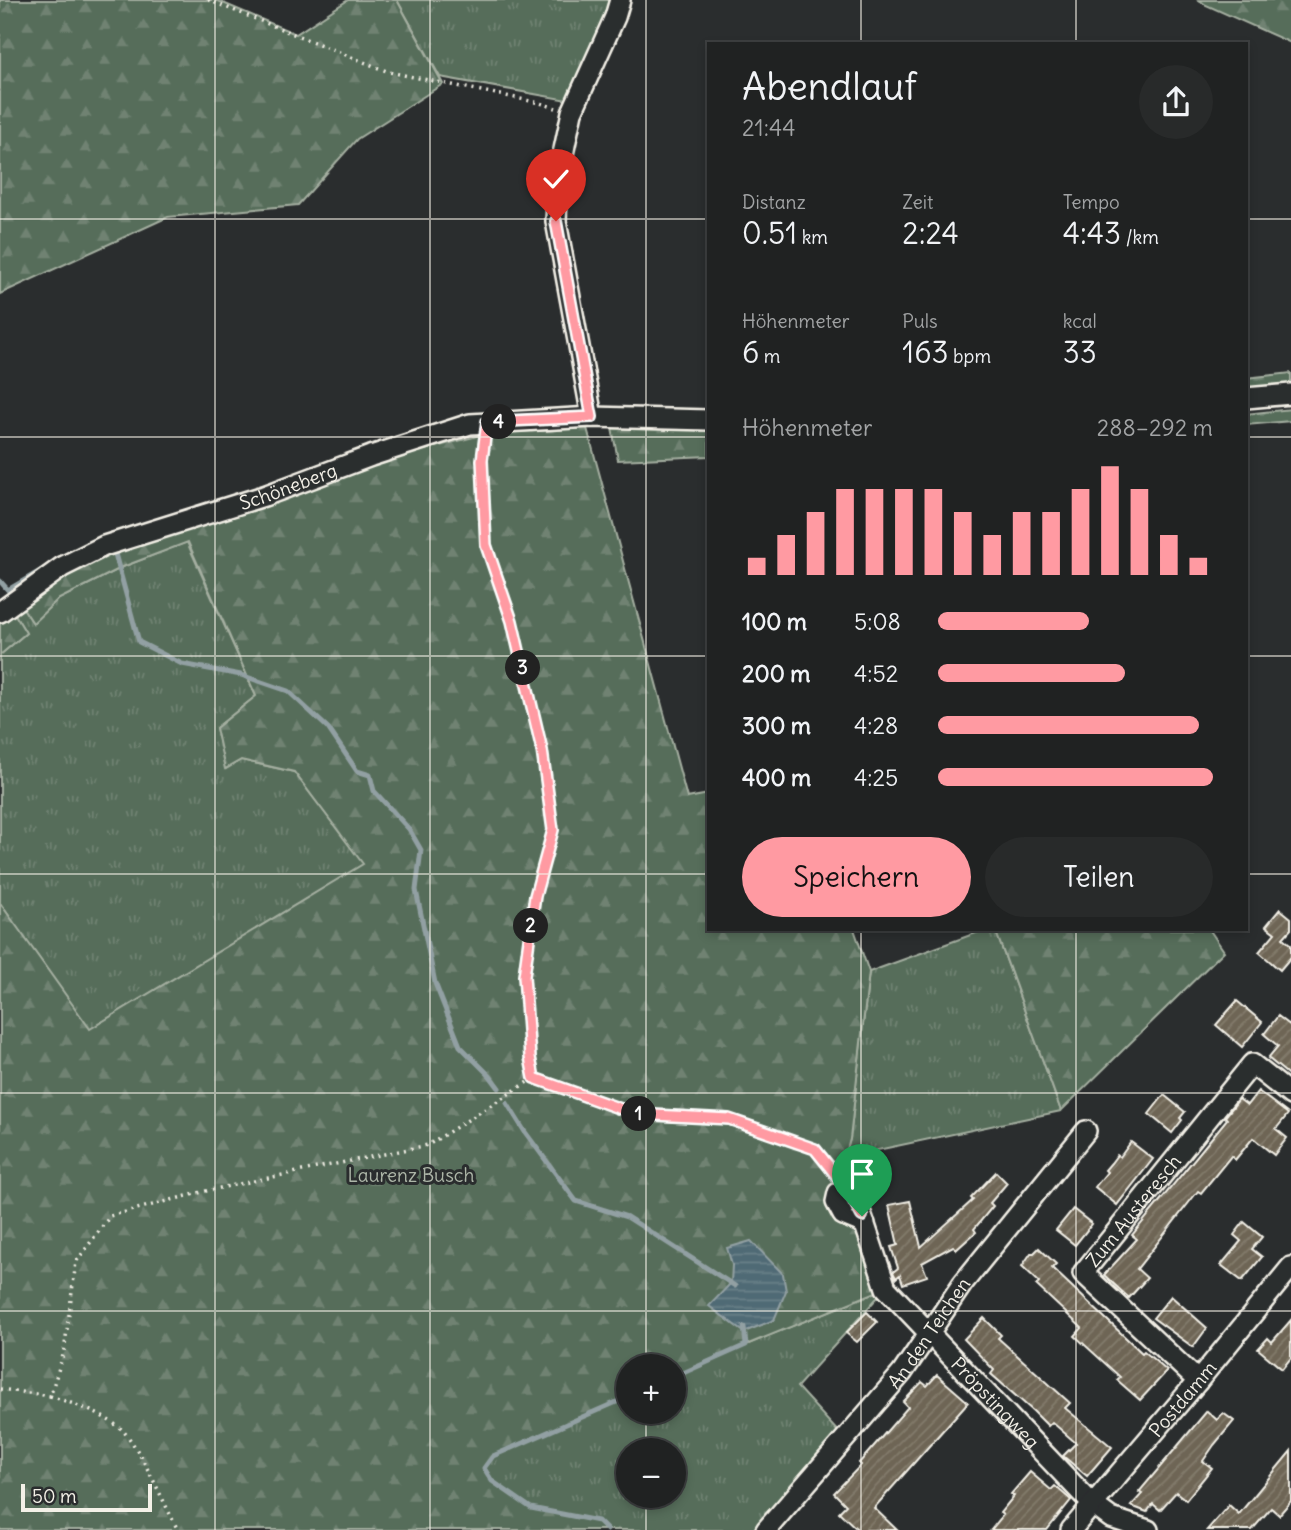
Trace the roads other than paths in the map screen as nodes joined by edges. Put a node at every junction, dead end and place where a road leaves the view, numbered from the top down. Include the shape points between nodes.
1 (620, 0) edge
2 (1291, 394) edge
3 (1248, 398) edge
4 (592, 417) junction
5 (707, 420) edge
6 (0, 612) edge
7 (1291, 1095) edge
8 (1086, 1131) dead end
9 (848, 1190) road end
10 (1291, 1267) edge
11 (929, 1333) junction
12 (1198, 1381) junction
13 (1092, 1504) junction
14 (766, 1530) edge
15 (1071, 1530) edge
16 (1148, 1530) edge

1 - 4 street via 572,112 558,178 556,221
2 - 3 street
4 - 5 street, Schöneberg
4 - 6 street, Schöneberg via 470,424 383,452 264,496 104,546 62,567
7 - 12 street, Zum Austeresch via 1252,1064 1083,1273
8 - 11 street, An den Teichen via 963,1283
9 - 11 street, Pröpstingweg via 838,1193 836,1202 843,1215 865,1224 886,1288
10 - 12 street, Postdamm
11 - 13 street, Pröpstingweg
11 - 14 street, An den Teichen via 902,1373
12 - 13 street, Postdamm
13 - 15 street, Postdamm
13 - 16 street, Pröpstingweg via 1111,1518

